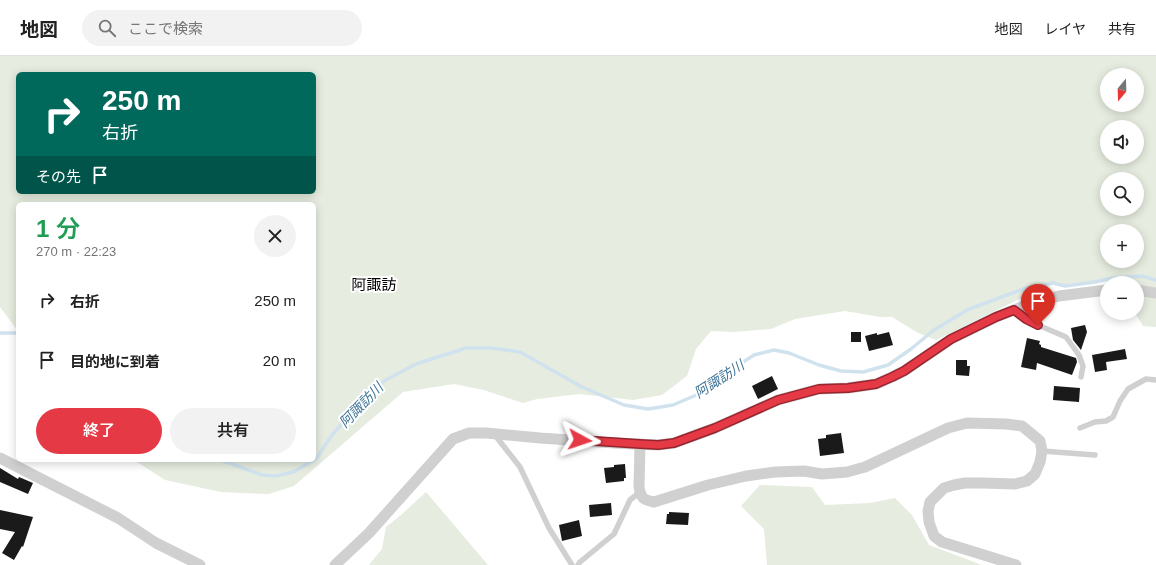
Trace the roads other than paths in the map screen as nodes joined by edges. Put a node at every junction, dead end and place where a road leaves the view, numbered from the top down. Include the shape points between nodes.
1 (1100, 291) edge
2 (1144, 291) edge
3 (1156, 293) edge
4 (1014, 310) junction
5 (1081, 377) dead end
6 (1156, 380) edge
7 (1080, 428) dead end
8 (494, 434) junction
9 (640, 444) junction
10 (1042, 451) junction
11 (1095, 455) dead end
12 (0, 458) edge
13 (640, 492) junction
14 (200, 565) edge
15 (335, 565) edge
16 (572, 565) edge
17 (578, 565) edge
18 (1016, 565) edge

1 - 4 street via 1059,296
2 - 3 street
4 - 5 lane via 1026,319 1066,337 1079,355 1083,366
4 - 9 street via 951,339 904,371 876,384 819,389 778,400 674,443
6 - 7 lane via 1146,379 1128,389 1113,417
8 - 9 street
8 - 15 street via 469,433 453,439 369,533
8 - 16 lane via 520,467 549,528
9 - 13 street
10 - 11 lane
10 - 13 street via 1040,441 1022,426 967,423 948,428 865,467 847,472 822,474 804,471 746,476 654,502 647,501
10 - 18 street via 1035,474 1027,481 1015,484 954,485 944,488 930,502 930,529 942,542
12 - 14 street via 118,518 156,543
13 - 17 lane via 630,500 614,534

